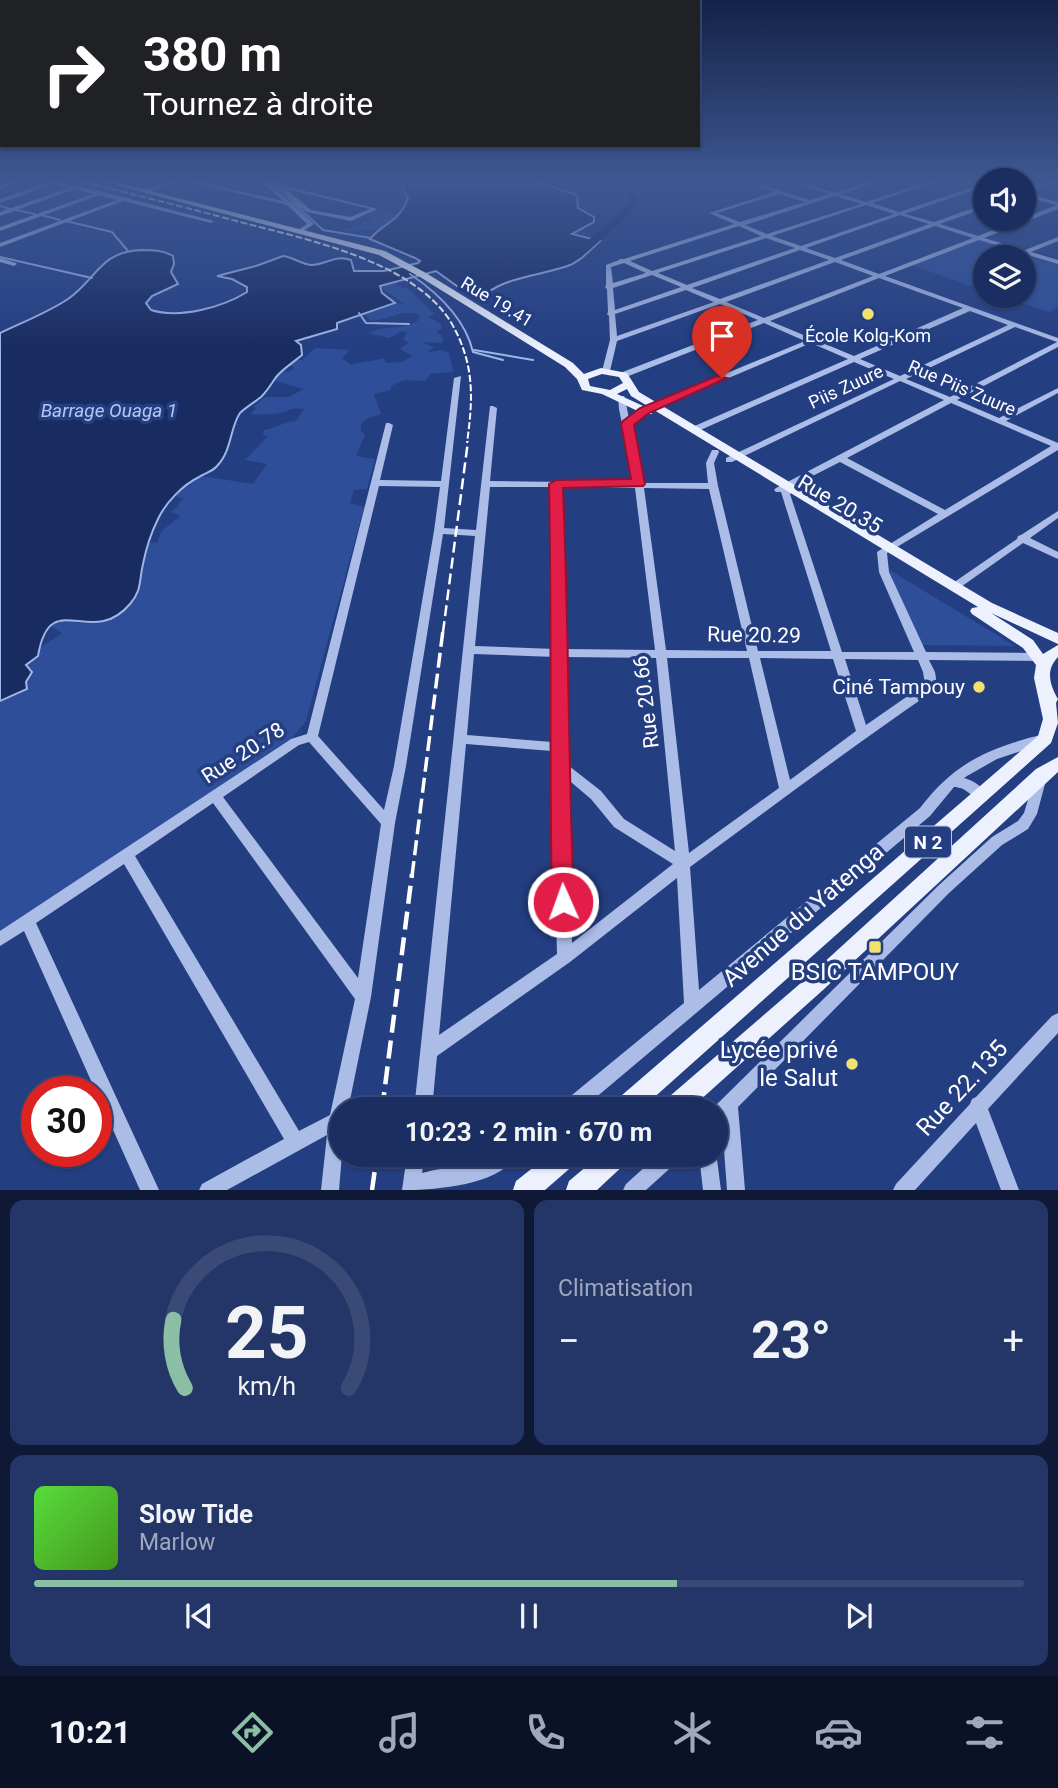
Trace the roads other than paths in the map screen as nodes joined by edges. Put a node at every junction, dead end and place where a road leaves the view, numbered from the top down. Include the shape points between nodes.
1 (19, 238) edge
2 (331, 238) edge
3 (693, 238) edge
4 (762, 238) edge
5 (771, 238) edge
6 (831, 238) edge
7 (900, 238) edge
8 (978, 238) joint
9 (1058, 239) edge
10 (0, 245) edge
11 (1002, 245) edge
12 (801, 248) junction
13 (1036, 248) edge
14 (1036, 255) edge
15 (0, 260) edge
16 (622, 260) junction
17 (836, 261) junction
18 (1058, 262) edge
19 (14, 264) dead end
20 (651, 272) junction
21 (427, 274) junction
22 (878, 276) junction
23 (608, 287) junction
24 (686, 287) junction
25 (721, 302) junction
26 (970, 308) junction
27 (610, 314) junction
28 (764, 321) junction
29 (1016, 324) junction
30 (614, 340) junction
31 (811, 341) junction
32 (1058, 342) edge
33 (853, 359) junction
34 (603, 371) junction
35 (458, 378) dead end
36 (582, 378) junction
37 (901, 379) junction
38 (626, 380) junction
39 (1058, 390) edge
40 (605, 393) junction
41 (621, 398) junction
42 (949, 400) junction
43 (493, 408) dead end
44 (649, 408) junction
45 (1000, 421) junction
46 (627, 424) junction
47 (389, 425) dead end
48 (693, 430) junction
49 (1058, 446) edge
50 (715, 452) junction
51 (732, 458) junction
52 (839, 458) junction
53 (376, 483) junction
54 (443, 484) junction
55 (485, 484) junction
56 (556, 484) junction
57 (639, 484) junction
58 (713, 486) junction
59 (785, 490) junction
60 (945, 514) junction
61 (1058, 514) edge
62 (439, 531) junction
63 (480, 533) junction
64 (1021, 538) junction
65 (885, 550) junction
66 (1058, 556) edge
67 (954, 587) junction
68 (1058, 639) edge
69 (469, 650) junction
70 (1058, 650) edge
71 (660, 652) junction
72 (561, 653) junction
73 (752, 654) junction
74 (838, 656) junction
75 (922, 656) junction
76 (1041, 661) junction
77 (1045, 691) junction
78 (1058, 709) edge
79 (863, 733) junction
80 (312, 737) junction
81 (459, 739) junction
82 (1045, 739) junction
83 (558, 747) junction
84 (558, 764) junction
85 (1050, 769) edge
86 (950, 781) junction
87 (786, 791) junction
88 (980, 794) junction
89 (215, 796) junction
90 (388, 823) junction
91 (127, 856) junction
92 (684, 864) junction
93 (27, 920) junction
94 (0, 939) edge
95 (565, 957) junction
96 (363, 997) junction
97 (692, 1004) junction
98 (1058, 1020) edge
99 (428, 1052) junction
100 (342, 1097) edge
101 (424, 1097) edge
102 (582, 1097) edge
103 (637, 1097) edge
104 (686, 1097) edge
105 (978, 1105) junction
106 (728, 1106) edge
107 (329, 1124) edge
108 (296, 1142) junction
109 (728, 1145) edge
110 (332, 1167) edge
111 (414, 1167) edge
112 (490, 1167) edge
113 (552, 1167) edge
114 (604, 1167) edge
115 (658, 1167) edge
116 (709, 1167) edge
117 (150, 1189) edge
118 (208, 1189) edge
119 (330, 1189) edge
120 (411, 1189) edge
121 (524, 1189) edge
122 (578, 1189) edge
123 (632, 1189) edge
124 (712, 1189) edge
125 (736, 1189) edge
126 (902, 1189) edge
127 (1010, 1189) edge

1 - 10 street
2 - 21 main road, Rue 19.41
3 - 16 street
4 - 20 street
5 - 12 street
6 - 12 street
7 - 17 street
8 - 11 street
8 - 22 street
9 - 13 street
12 - 17 street
12 - 24 street
14 - 18 street
15 - 19 street
16 - 20 street, Rue Piis Zuure
16 - 23 street via 608,265
17 - 22 street
17 - 25 street
20 - 23 street
20 - 24 street, Rue Piis Zuure
21 - 34 main road, Rue 19.41 via 568,356
21 - 36 main road, Rue 19.41 via 569,365
22 - 26 street
22 - 28 street
23 - 27 street
24 - 25 street, Rue Piis Zuure
24 - 27 street
25 - 28 street, Rue Piis Zuure
25 - 30 street
26 - 29 street
26 - 33 street
27 - 30 street
28 - 31 street, Rue Piis Zuure
28 - 38 street
29 - 32 street
29 - 37 street, Piis Zuure
30 - 34 street
31 - 33 street, Rue Piis Zuure
31 - 44 street
32 - 42 street
33 - 37 street, Rue Piis Zuure
33 - 48 street
34 - 36 main road
34 - 38 main road, Rue 19.41
35 - 54 street
36 - 40 main road, Rue 19.41 via 586,388
37 - 42 street, Rue Piis Zuure
37 - 51 street, Piis Zuure
38 - 40 main road via 619,391
38 - 44 main road, Rue 20.35
39 - 45 street
40 - 41 main road, Rue 20.35
41 - 44 main road, Rue 20.35
41 - 46 street, Rue 20.66
42 - 45 street, Rue Piis Zuure
42 - 52 street
43 - 55 street
44 - 46 street
44 - 48 main road, Rue 20.35
44 - 50 main road, Rue 20.35
45 - 49 street, Rue Piis Zuure
46 - 57 street, Rue 20.66
47 - 53 street, Rue 20.78
48 - 51 main road, Rue 20.35
49 - 60 street
50 - 51 main road, Rue 20.35
50 - 58 street via 710,463
51 - 59 main road, Rue 20.35
52 - 59 street
52 - 60 street
53 - 54 street
53 - 80 street, Rue 20.78
54 - 62 street
55 - 56 street
55 - 63 street
56 - 57 street
56 - 72 street
57 - 58 street
57 - 71 street, Rue 20.66
58 - 73 street
59 - 65 main road, Rue 20.35
59 - 74 street
60 - 65 street
61 - 64 street
62 - 63 street
62 - 90 street
63 - 69 street
64 - 66 street
64 - 67 street
65 - 67 main road, Rue 20.35
65 - 75 street via 884,572
65 - 76 main road, Rue 20.35 via 1013,633
67 - 68 main road, Rue 20.35
69 - 72 street, Rue 20.29
69 - 81 street
70 - 76 main road
71 - 72 street, Rue 20.29
71 - 73 street, Rue 20.29
71 - 92 street, Rue 20.66
72 - 83 street
73 - 74 street, Rue 20.29
73 - 87 street
74 - 75 street, Rue 20.29
74 - 79 street
75 - 76 street, Rue 20.29
75 - 79 street via 931,685
76 - 77 main road
77 - 78 main road
77 - 82 main road via 1051,719
79 - 87 street
80 - 89 street, Rue 20.78 via 295,742
80 - 90 street
81 - 83 street
81 - 99 street
82 - 86 street via 1013,746 969,766
82 - 88 main road, Avenue du Yatenga / N 2
83 - 84 street
84 - 92 street via 596,795 619,822
84 - 95 street
85 - 104 main road, N 2
85 - 106 street via 1023,825 997,841 944,889
86 - 88 street via 966,784
86 - 97 street via 925,811
87 - 92 street
88 - 103 main road, Avenue du Yatenga / N 2
89 - 91 street, Rue 20.78
89 - 96 street
90 - 96 street
91 - 93 street, Rue 20.78
91 - 108 street
92 - 95 street
92 - 97 street, Rue 20.66
93 - 94 street, Rue 20.78
93 - 117 street
95 - 99 street
96 - 100 street
97 - 102 street
98 - 105 street, Rue 22.135
99 - 101 street
105 - 126 street, Rue 22.135
105 - 127 street
107 - 108 street
108 - 118 street
109 - 125 street
110 - 119 street
111 - 120 street
112 - 120 street via 461,1176 426,1178
113 - 121 main road
114 - 122 main road
115 - 123 street
116 - 124 street

